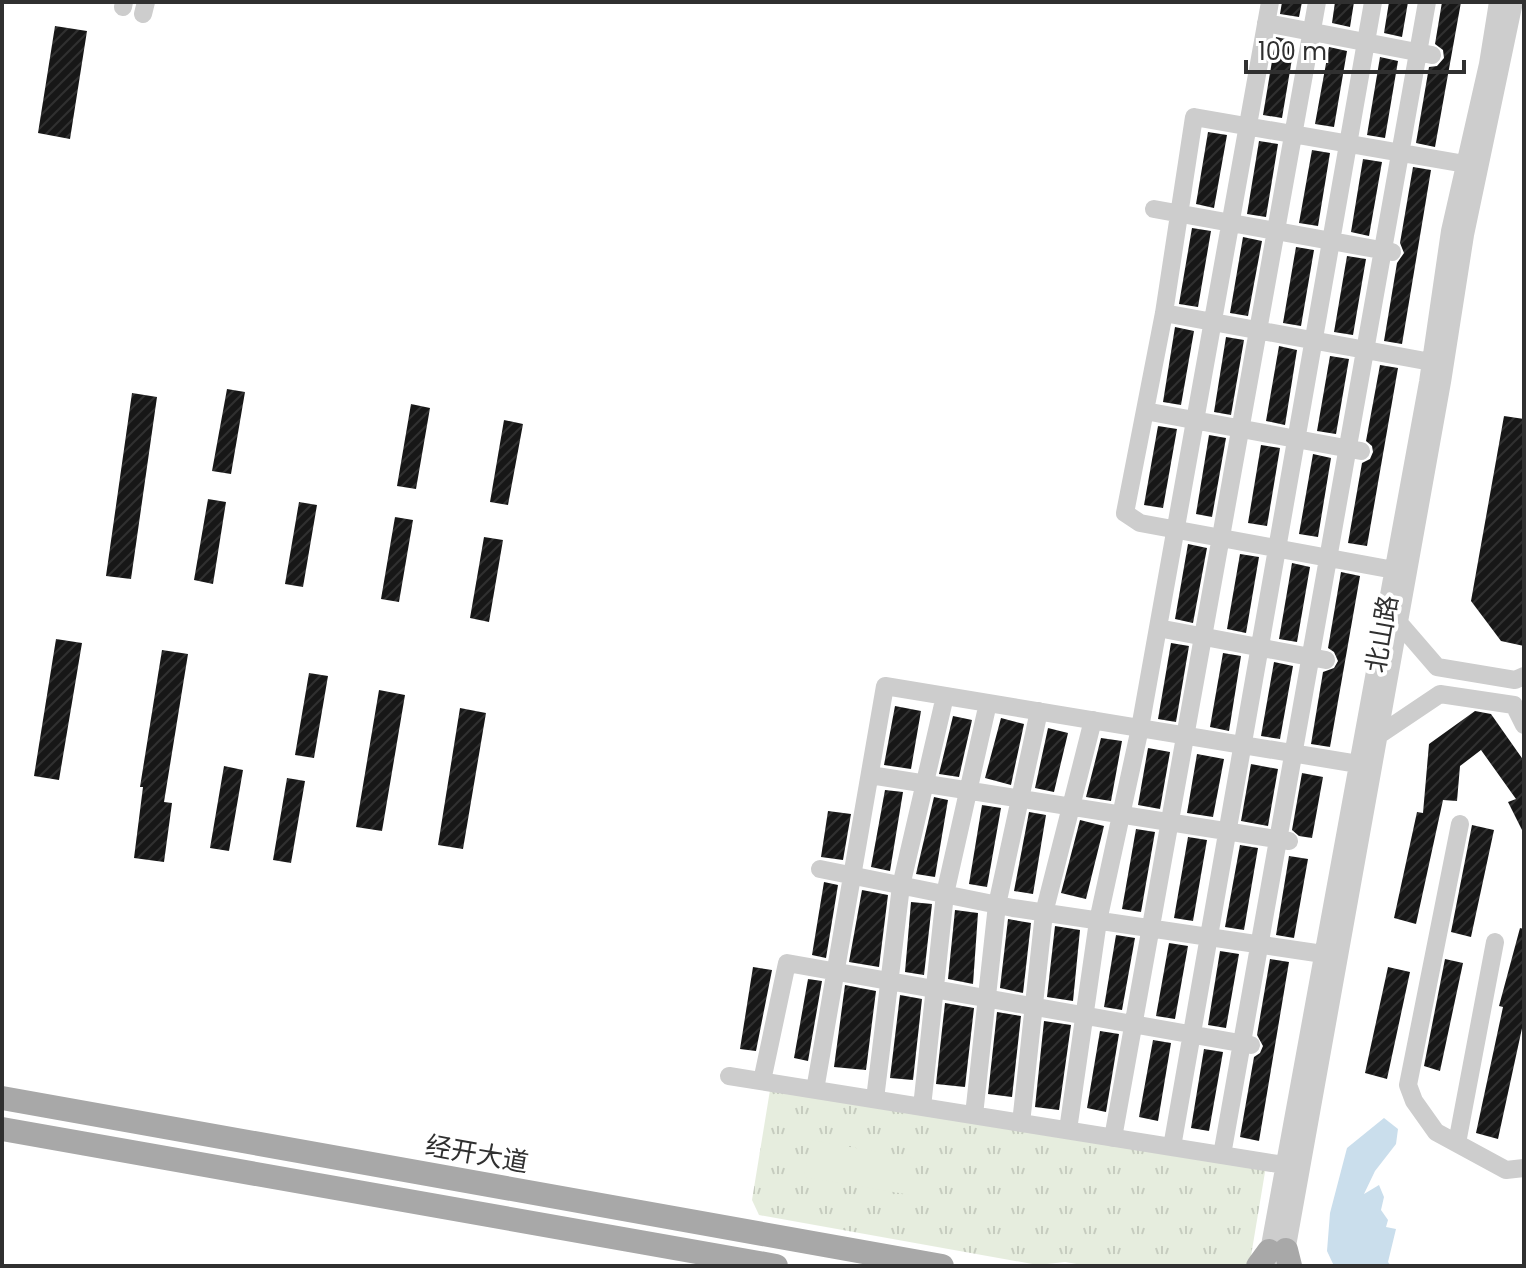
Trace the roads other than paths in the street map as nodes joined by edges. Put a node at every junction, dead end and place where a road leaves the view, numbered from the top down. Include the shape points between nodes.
1 (1270, 2) edge
2 (1317, 2) edge
3 (1373, 2) edge
4 (1427, 2) edge
5 (1498, 2) edge
6 (1514, 2) edge
7 (1266, 23) junction
8 (1311, 32) junction
9 (1366, 43) junction
10 (1425, 54) junction
11 (1248, 126) junction
12 (1293, 133) junction
13 (1348, 143) junction
14 (1401, 152) junction
15 (1465, 164) junction
16 (1154, 209) dead end
17 (1179, 213) junction
18 (1231, 223) junction
19 (1276, 231) junction
20 (1331, 241) junction
21 (1387, 251) junction
22 (1164, 313) junction
23 (1213, 322) junction
24 (1258, 330) junction
25 (1314, 341) junction
26 (1365, 350) junction
27 (1431, 362) junction
28 (1145, 411) junction
29 (1195, 421) junction
30 (1240, 429) junction
31 (1296, 439) junction
32 (1354, 450) junction
33 (1176, 530) junction
34 (1220, 538) junction
35 (1277, 548) junction
36 (1328, 558) junction
37 (1394, 570) junction
38 (1399, 623) junction
39 (1158, 628) junction
40 (1203, 636) junction
41 (1260, 647) junction
42 (1318, 658) junction
43 (1524, 676) edge
44 (945, 696) junction
45 (988, 703) junction
46 (1039, 711) junction
47 (1093, 720) junction
48 (1524, 725) edge
49 (1140, 728) junction
50 (1185, 735) junction
51 (1379, 735) junction
52 (1243, 745) junction
53 (1293, 754) junction
54 (1358, 764) junction
55 (870, 775) junction
56 (925, 784) junction
57 (968, 791) junction
58 (1020, 799) junction
59 (1071, 807) junction
60 (1121, 815) junction
61 (1169, 822) junction
62 (1460, 824) dead end
63 (1228, 831) junction
64 (1283, 840) junction
65 (820, 869) dead end
66 (853, 876) junction
67 (901, 886) junction
68 (945, 894) junction
69 (997, 905) junction
70 (1044, 913) junction
71 (1098, 921) junction
72 (1150, 929) junction
73 (1209, 937) junction
74 (1495, 942) dead end
75 (1259, 945) junction
76 (1323, 954) junction
77 (836, 972) junction
78 (889, 981) junction
79 (934, 989) junction
80 (987, 998) junction
81 (1034, 1007) junction
82 (1084, 1015) junction
83 (1133, 1024) junction
84 (1192, 1034) junction
85 (1246, 1044) junction
86 (729, 1076) dead end
87 (762, 1081) junction
88 (815, 1090) junction
89 (2, 1098) edge
90 (875, 1099) junction
91 (922, 1107) junction
92 (974, 1115) junction
93 (1021, 1123) junction
94 (2, 1129) edge
95 (1068, 1130) junction
96 (1113, 1138) junction
97 (1457, 1143) junction
98 (1172, 1147) junction
99 (1222, 1155) junction
100 (1284, 1165) junction
101 (1524, 1168) edge
102 (679, 1258) edge
103 (1275, 1261) edge
104 (776, 1266) edge
105 (942, 1266) edge

1 - 7 street
2 - 8 street
3 - 9 street
4 - 10 street
5 - 15 street, 北山路
6 - 38 street, 北山路 via 1465,235
7 - 8 street
7 - 11 street
8 - 9 street
8 - 12 street
9 - 10 street
9 - 13 street
10 - 14 street
11 - 12 street
11 - 17 street via 1194,117
11 - 18 street
12 - 13 street
12 - 19 street
13 - 14 street
13 - 20 street
14 - 15 street
14 - 21 street
15 - 27 street, 北山路
16 - 17 street
17 - 18 street
17 - 22 street
18 - 19 street
18 - 23 street
19 - 20 street
19 - 24 street
20 - 21 street
20 - 25 street
21 - 26 street
22 - 23 street
22 - 28 street
23 - 24 street
23 - 29 street
24 - 25 street
24 - 30 street
25 - 26 street
25 - 31 street
26 - 27 street
26 - 32 street
27 - 37 street, 北山路
28 - 29 street
28 - 33 street via 1125,513 1140,523
29 - 30 street
29 - 33 street
30 - 31 street
30 - 34 street
31 - 32 street
31 - 35 street
32 - 36 street
33 - 34 street
33 - 39 street
34 - 35 street
34 - 40 street
35 - 36 street
35 - 41 street
36 - 37 street
36 - 42 street
37 - 54 street, 北山路
38 - 43 street via 1437,667 1515,680
38 - 51 street, 北山路
39 - 40 street
39 - 49 street
40 - 41 street
40 - 50 street
41 - 42 street
41 - 52 street
42 - 53 street
44 - 45 street
44 - 55 street via 885,686
44 - 56 street
45 - 46 street
45 - 57 street
46 - 47 street
46 - 58 street
47 - 49 street
47 - 59 street
48 - 51 street via 1514,705 1440,694
49 - 50 street
49 - 60 street
50 - 52 street
50 - 61 street
51 - 103 street, 北山路
52 - 53 street
52 - 63 street
53 - 54 street
53 - 64 street
54 - 76 street, 北山路
55 - 56 street
55 - 66 street
56 - 57 street
56 - 67 street
57 - 58 street
57 - 68 street
58 - 59 street
58 - 69 street
59 - 60 street
59 - 70 street
60 - 61 street
60 - 71 street
61 - 63 street
61 - 72 street
62 - 97 street via 1408,1085 1436,1132
63 - 64 street
63 - 73 street
64 - 75 street
65 - 66 street
66 - 67 street
66 - 77 street
67 - 68 street
67 - 78 street
68 - 69 street
68 - 79 street
69 - 70 street
69 - 80 street
70 - 71 street
70 - 81 street
71 - 72 street
71 - 82 street
72 - 73 street
72 - 83 street
73 - 75 street
73 - 84 street
74 - 97 street
75 - 76 street
75 - 85 street
76 - 100 street, 北山路
77 - 78 street
77 - 87 street via 787,963
77 - 88 street
78 - 79 street
78 - 90 street
79 - 80 street
79 - 91 street
80 - 81 street
80 - 92 street
81 - 82 street
81 - 93 street
82 - 83 street
82 - 95 street
83 - 84 street
83 - 96 street
84 - 85 street
84 - 98 street
85 - 99 street
86 - 87 street
87 - 88 street
88 - 90 street
89 - 105 main road, 经开大道
90 - 91 street
91 - 92 street
92 - 93 street
93 - 95 street
94 - 102 main road
95 - 96 street
96 - 98 street
97 - 101 street via 1506,1170
98 - 99 street
99 - 100 street
100 - 103 street, 北山路
102 - 104 main road

